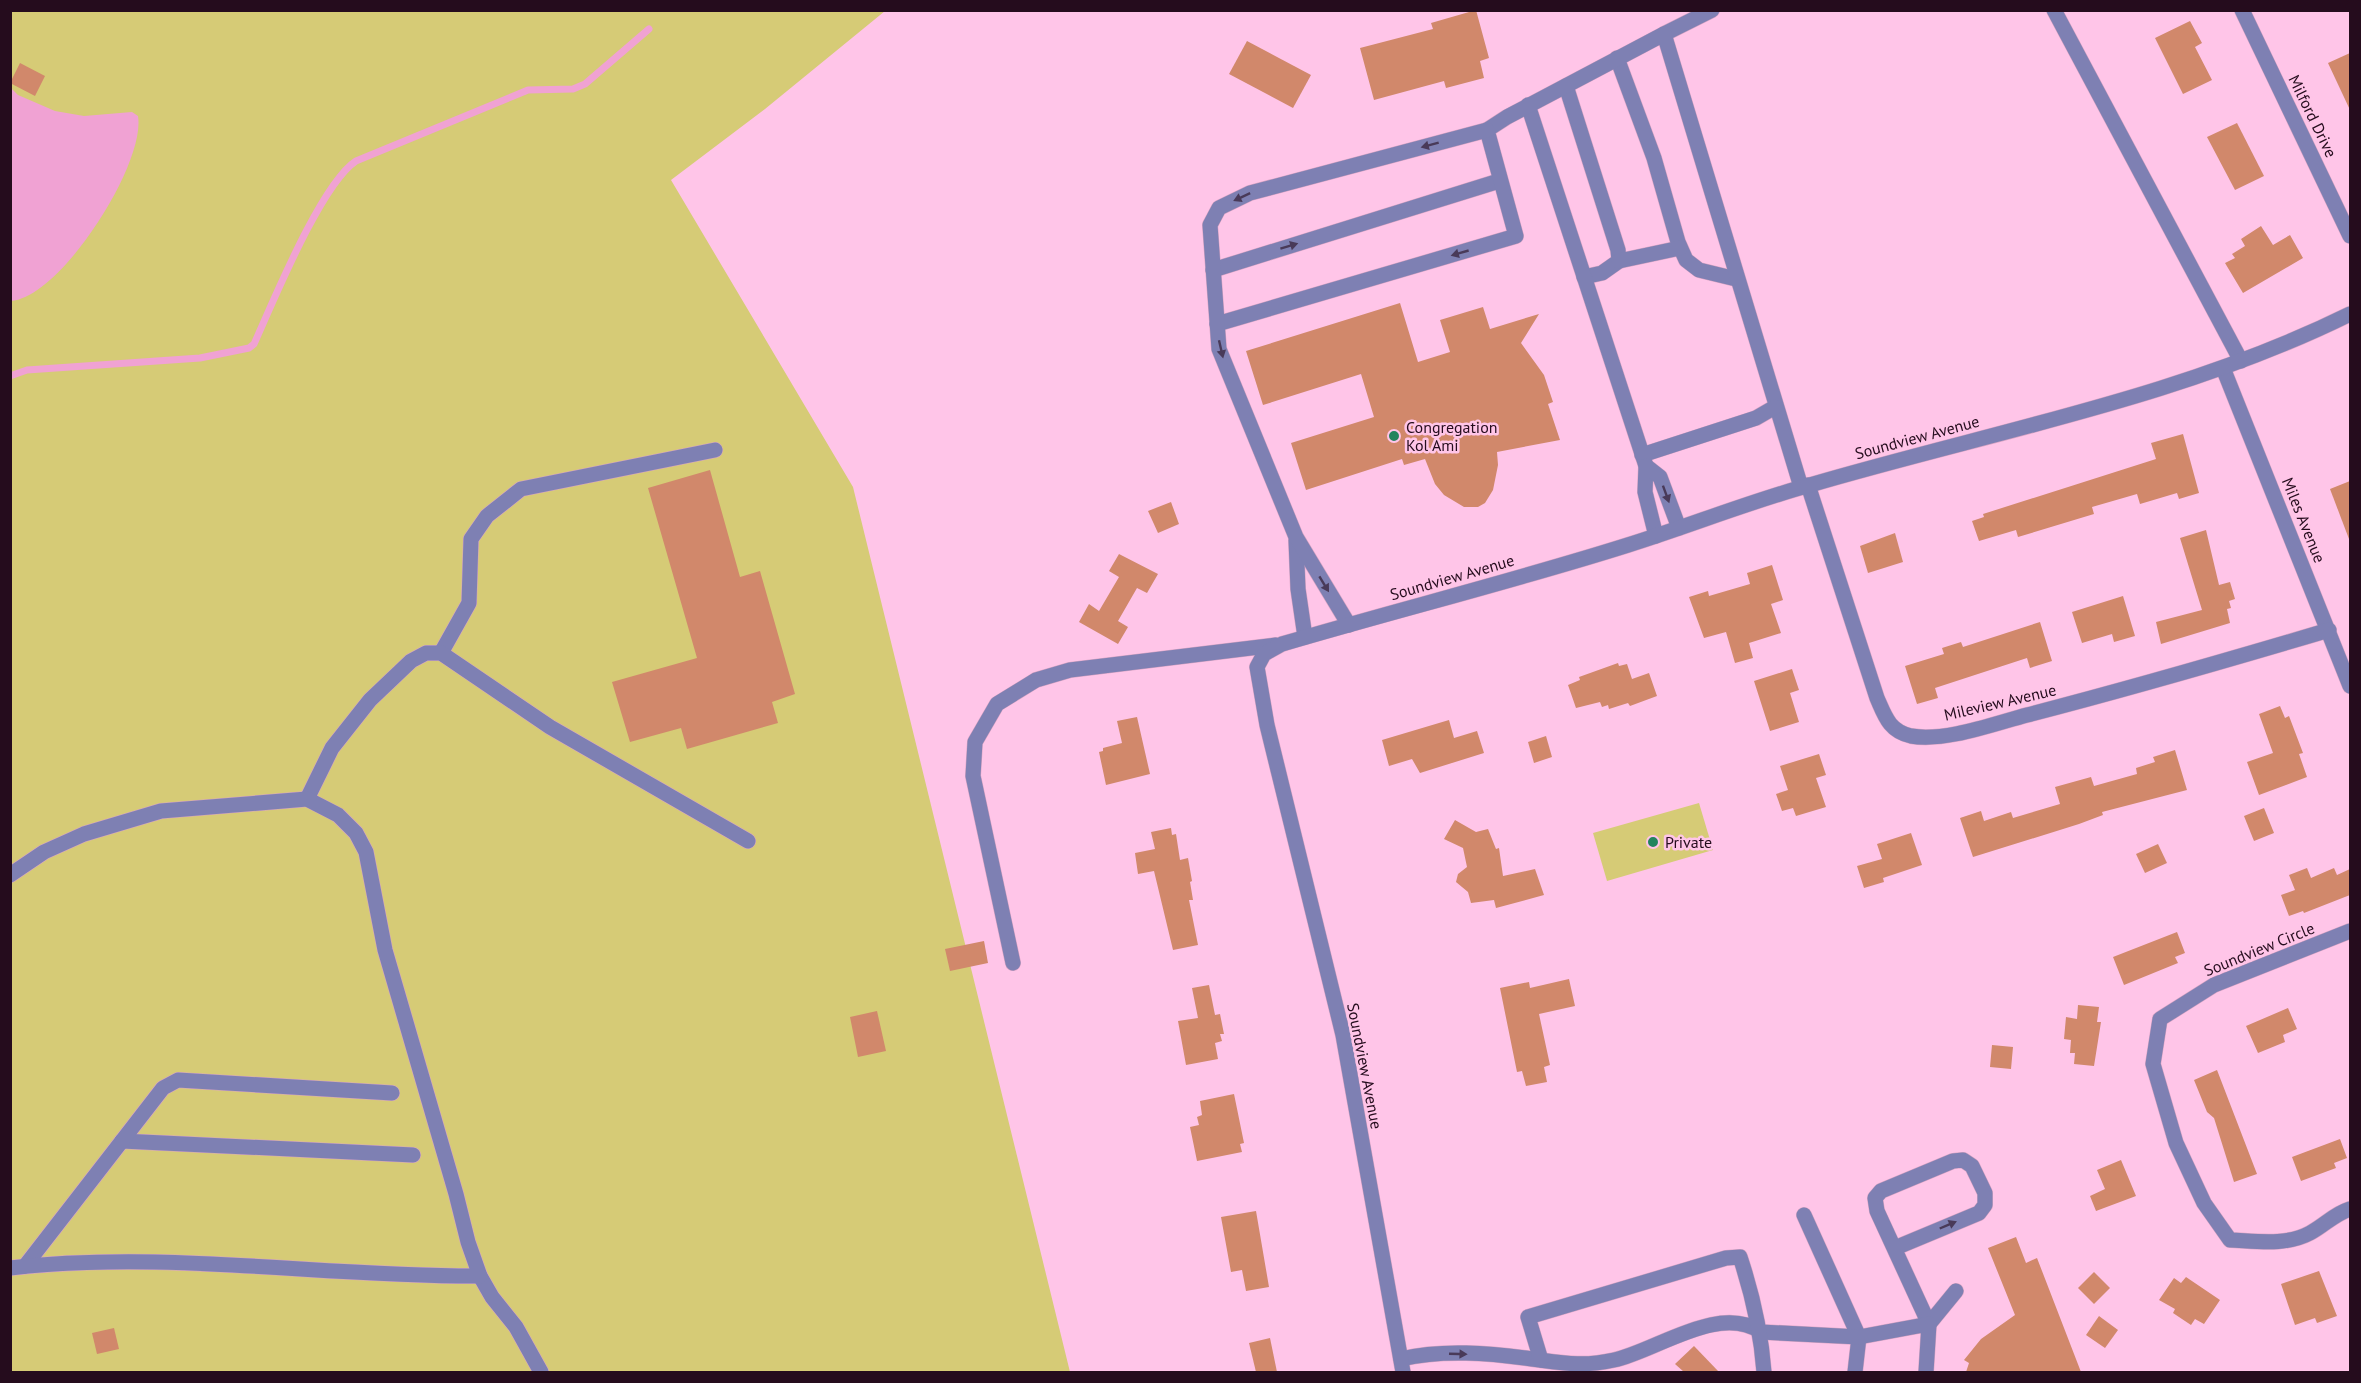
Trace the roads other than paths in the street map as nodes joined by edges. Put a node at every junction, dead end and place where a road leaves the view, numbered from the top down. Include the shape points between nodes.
1 (1712, 10) edge
2 (2054, 10) edge
3 (2242, 10) edge
4 (1664, 34) junction
5 (1617, 58) junction
6 (1566, 86) junction
7 (1528, 105) junction
8 (1486, 130) junction
9 (1499, 181) junction
10 (2350, 237) edge
11 (1680, 248) junction
12 (1619, 261) junction
13 (1213, 270) junction
14 (1584, 277) junction
15 (1736, 279) junction
16 (2350, 314) edge
17 (1218, 324) junction
18 (2241, 362) junction
19 (2223, 368) junction
20 (1775, 407) junction
21 (715, 450) dead end
22 (1644, 460) junction
23 (1804, 486) junction
24 (1679, 528) junction
25 (1656, 536) junction
26 (1296, 537) junction
27 (1349, 625) junction
28 (2329, 630) junction
29 (1305, 637) junction
30 (1282, 644) junction
31 (441, 653) junction
32 (2350, 686) edge
33 (307, 799) junction
34 (748, 841) dead end
35 (10, 875) edge
36 (2350, 931) edge
37 (1013, 963) dead end
38 (392, 1093) dead end
39 (122, 1141) junction
40 (413, 1155) dead end
41 (2350, 1209) edge
42 (1804, 1215) dead end
43 (1895, 1248) junction
44 (18, 1267) edge
45 (480, 1276) junction
46 (1956, 1291) dead end
47 (1929, 1324) junction
48 (1761, 1332) junction
49 (1859, 1337) junction
50 (1537, 1360) junction
51 (1402, 1366) edge
52 (542, 1372) edge
53 (1764, 1372) edge
54 (1855, 1372) edge
55 (1926, 1372) edge

1 - 4 street
2 - 18 street
3 - 10 street, Milford Drive
4 - 5 street
4 - 15 street, Mileview Avenue
5 - 6 street
5 - 11 street via 1654,158
6 - 7 street
6 - 12 street
7 - 8 street
7 - 14 street
8 - 9 street
8 -> 13 street via 1250,193 1219,208 1210,225
13 -> 9 street
9 -> 17 street via 1516,236
11 - 12 street
11 - 15 street via 1692,267
12 - 14 street via 1602,273
13 - 17 street
14 - 22 street
15 - 20 street, Mileview Avenue
16 - 18 street, Soundview Avenue via 2294,342
17 -> 26 street via 1219,349
18 - 19 street, Soundview Avenue
19 - 23 street, Soundview Avenue via 2124,399
19 - 28 street, Miles Avenue
20 - 22 street via 1756,418
20 - 23 street, Mileview Avenue
21 - 31 street via 521,489 487,516 471,539 469,603
22 -> 24 street via 1660,477
22 - 25 street via 1645,492
23 - 24 street, Soundview Avenue
23 - 28 street, Mileview Avenue via 1888,724 1912,736 1955,734 2130,689
24 - 25 street, Soundview Avenue
25 - 27 street, Soundview Avenue
26 -> 27 street
26 - 29 street
27 - 29 street, Soundview Avenue
28 - 32 street, Miles Avenue
29 - 30 street, Soundview Avenue
30 - 37 street via 1070,670 1036,680 997,704 975,742 973,776
30 - 51 street, Soundview Avenue via 1264,654 1257,667 1267,725 1343,1035
31 - 33 street via 426,653 411,661 370,700 332,748
31 - 34 street via 550,727
33 - 35 street via 151,814 84,834 44,852
33 - 45 street via 338,815 356,833 366,852 385,950
36 - 41 street, Soundview Circle via 2214,985 2189,999 2160,1019 2153,1064 2176,1143 2204,1203 2230,1240 2284,1241 2309,1233
38 - 39 street via 178,1080 163,1088
39 - 40 street
39 - 44 street
42 - 49 street
43 -> 43 street via 1978,1213 1984,1205 1984,1193 1972,1166 1963,1160 1953,1161 1881,1191 1875,1198 1877,1211
43 - 47 street
44 - 45 street via 52,1263 198,1264
45 - 52 street
46 - 47 street
47 - 49 street
47 - 55 street
48 - 49 street
48 - 50 street via 1752,1326 1719,1324 1616,1360 1575,1366
48 - 50 street via 1740,1257 1726,1258 1528,1317
48 - 53 street
49 - 54 street
51 -> 50 street via 1427,1353

